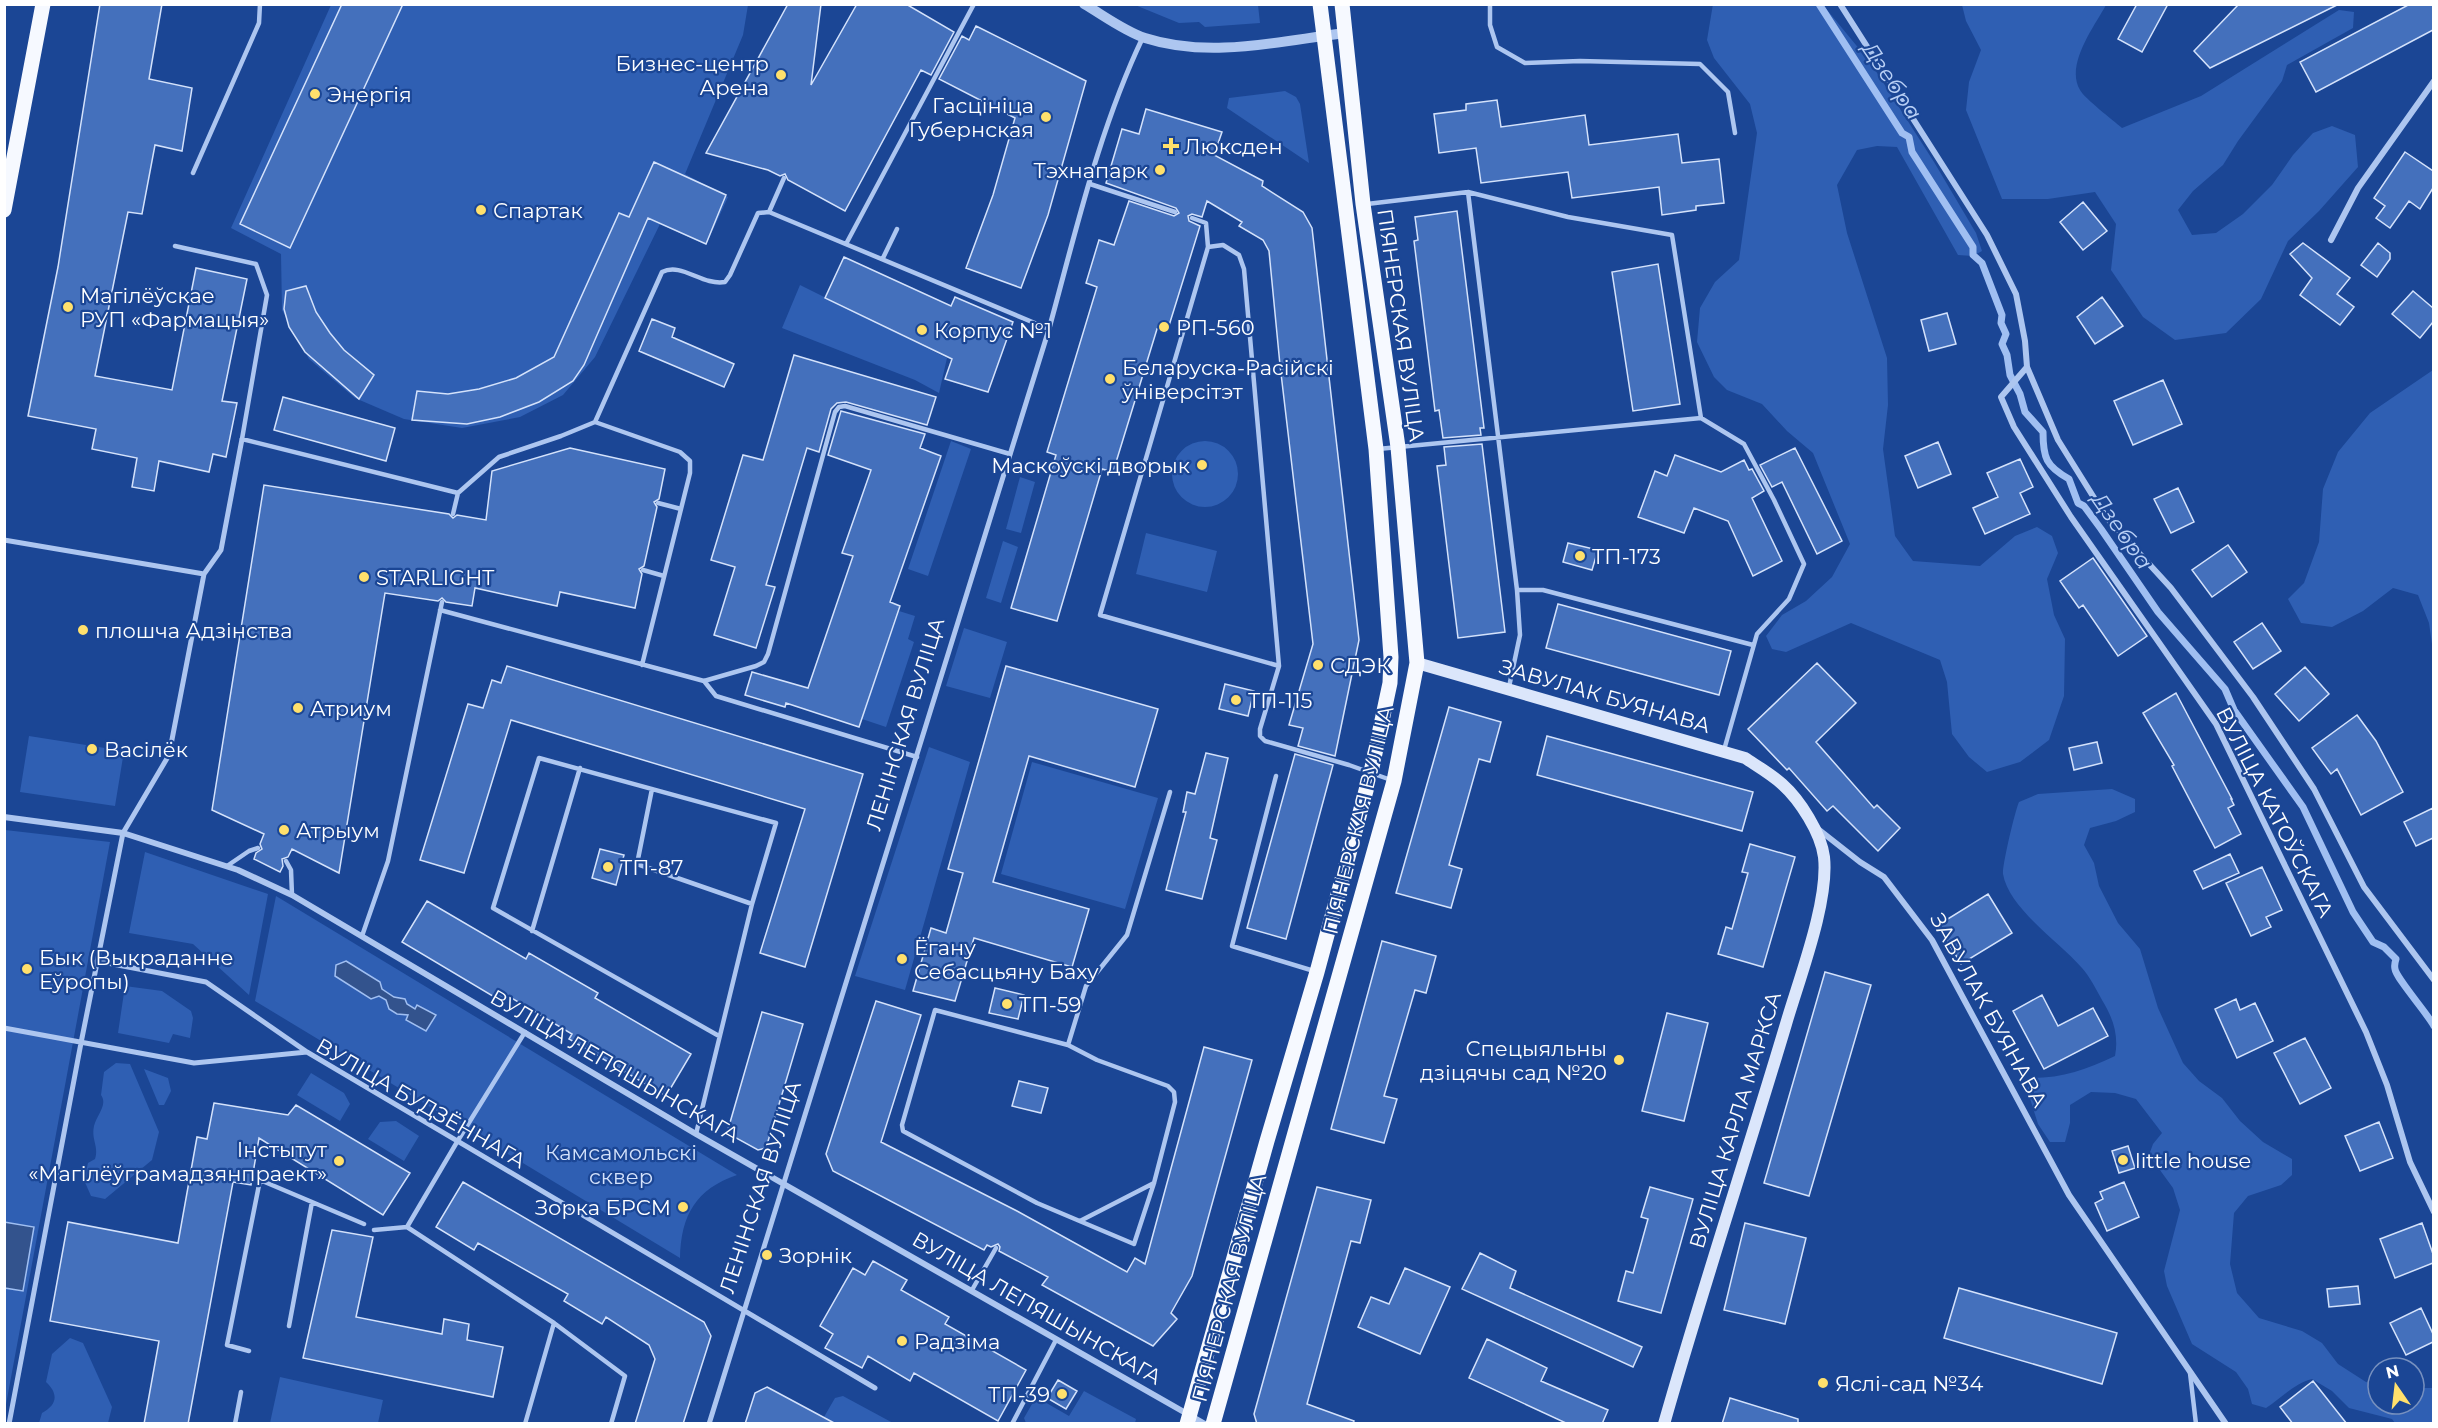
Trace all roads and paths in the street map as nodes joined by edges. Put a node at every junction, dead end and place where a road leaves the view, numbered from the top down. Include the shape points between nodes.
1 (43, 4) edge
2 (260, 4) edge
3 (974, 4) edge
4 (1084, 4) edge
5 (1320, 4) edge
6 (1342, 4) edge
7 (1490, 4) edge
8 (1840, 4) edge
9 (1345, 33) junction
10 (1323, 36) junction
11 (1143, 37) junction
12 (2433, 81) edge
13 (1735, 133) dead end
14 (193, 173) dead end
15 (784, 178) dead end
16 (1090, 184) junction
17 (1467, 192) junction
18 (1363, 204) junction
19 (4, 210) edge
20 (769, 212) junction
21 (1175, 212) dead end
22 (1192, 218) dead end
23 (897, 229) dead end
24 (2331, 240) dead end
25 (846, 244) junction
26 (175, 246) dead end
27 (1208, 246) junction
28 (883, 258) junction
29 (1049, 329) junction
30 (2027, 367) junction
31 (1701, 418) junction
32 (595, 422) junction
33 (1498, 438) junction
34 (242, 439) junction
35 (1398, 447) junction
36 (1376, 449) junction
37 (1010, 454) junction
38 (458, 493) junction
39 (658, 503) dead end
40 (681, 509) junction
41 (453, 514) dead end
42 (4, 540) edge
43 (643, 570) dead end
44 (204, 574) junction
45 (664, 576) junction
46 (1516, 590) junction
47 (442, 602) dead end
48 (440, 610) junction
49 (1753, 645) junction
50 (1391, 657) junction
51 (1418, 663) junction
52 (642, 665) junction
53 (1279, 666) junction
54 (704, 681) junction
55 (1509, 690) junction
56 (1724, 750) junction
57 (917, 757) junction
58 (580, 768) junction
59 (1371, 772) junction
60 (1276, 776) dead end
61 (1394, 781) junction
62 (652, 789) junction
63 (1170, 792) dead end
64 (4, 817) edge
65 (1815, 826) junction
66 (123, 833) junction
67 (258, 848) dead end
68 (286, 861) dead end
69 (227, 866) junction
70 (292, 895) junction
71 (752, 904) junction
72 (532, 932) junction
73 (362, 936) junction
74 (97, 961) junction
75 (1317, 972) junction
76 (2433, 980) edge
77 (4, 1028) edge
78 (525, 1032) junction
79 (719, 1036) junction
80 (81, 1042) junction
81 (1068, 1045) junction
82 (307, 1052) junction
83 (696, 1134) junction
84 (457, 1142) junction
85 (783, 1182) junction
86 (1154, 1183) junction
87 (312, 1202) junction
88 (2433, 1212) edge
89 (1080, 1221) junction
90 (364, 1224) dead end
91 (407, 1227) junction
92 (374, 1230) dead end
93 (996, 1248) dead end
94 (972, 1290) junction
95 (743, 1310) junction
96 (554, 1323) junction
97 (289, 1326) dead end
98 (1056, 1340) junction
99 (249, 1351) dead end
100 (2189, 1367) junction
101 (875, 1388) dead end
102 (241, 1392) dead end
103 (1189, 1419) edge
104 (9, 1424) edge
105 (235, 1424) edge
106 (525, 1424) edge
107 (611, 1424) edge
108 (709, 1424) edge
109 (1011, 1424) edge
110 (1205, 1424) edge
111 (1213, 1424) edge
112 (1664, 1424) edge
113 (2196, 1424) edge
114 (2226, 1424) edge

1 - 19 main road
2 - 14 lane via 259,23
3 - 25 lane
4 - 11 street
5 - 10 main road
6 - 9 main road
7 - 13 lane via 1490,25 1497,47 1525,63 1700,64 1728,92
8 - 30 street, ВУЛІЦА КАТОЎСКАГА via 1987,235 2016,294
9 - 10 street
9 - 18 main road, ПІЯНЕРСКАЯ ВУЛІЦА
10 - 11 street via 1221,49 1191,48
10 - 36 main road, ПІЯНЕРСКАЯ ВУЛІЦА
11 - 16 street, ЛЕНІНСКАЯ ВУЛІЦА via 1125,75
12 - 24 street via 2358,188
15 - 20 lane
16 - 21 lane
16 - 29 street, ЛЕНІНСКАЯ ВУЛІЦА
17 - 18 lane
17 - 31 lane via 1568,217 1672,236
17 - 33 lane
18 - 35 main road, ПІЯНЕРСКАЯ ВУЛІЦА
20 - 25 lane
20 - 32 lane via 758,213 725,282 713,284 669,268 662,272
22 - 27 lane via 1206,223
23 - 28 lane
25 - 28 lane
26 - 34 lane via 256,264 267,295
27 - 53 lane via 1223,246 1239,255 1244,269
27 - 53 lane via 1100,615
28 - 29 lane
29 - 37 street, ЛЕНІНСКАЯ ВУЛІЦА
30 - 76 street, ВУЛІЦА КАТОЎСКАГА via 2058,440 2106,518 2171,588 2253,697 2314,789 2364,887
30 - 88 street, ВУЛІЦА КАТОЎСКАГА via 2001,397 2014,427 2216,724 2366,1032 2410,1162
31 - 33 lane
31 - 49 lane via 1744,444 1804,564 1789,599 1757,634
32 - 38 lane via 499,457
32 - 40 lane via 680,452 690,461
33 - 35 lane
33 - 46 lane
34 - 38 lane
34 - 44 street via 221,550
35 - 36 lane
35 - 51 main road, ПІЯНЕРСКАЯ ВУЛІЦА
36 - 50 main road, ПІЯНЕРСКАЯ ВУЛІЦА
37 - 54 lane via 838,407 768,654 756,666
37 - 57 street, ЛЕНІНСКАЯ ВУЛІЦА
38 - 41 lane
39 - 40 lane
40 - 45 lane
42 - 44 street
43 - 45 lane
44 - 66 street via 169,755
45 - 52 lane
46 - 49 lane via 1542,590
46 - 55 lane via 1520,635
47 - 48 lane
48 - 52 lane
48 - 73 lane via 388,861
49 - 56 lane
50 - 51 main road
50 - 59 main road, ПІЯНЕРСКАЯ ВУЛІЦА via 1390,684
51 - 55 main road, ЗАВУЛАК БУЯНАВА
51 - 61 main road, ПІЯНЕРСКАЯ ВУЛІЦА
52 - 54 lane
53 - 59 lane via 1260,736 1265,741
54 - 57 lane via 716,696
55 - 56 main road, ЗАВУЛАК БУЯНАВА
56 - 65 main road, ЗАВУЛАК БУЯНАВА via 1745,758 1783,784
57 - 85 street, ЛЕНІНСКАЯ ВУЛІЦА
58 - 62 lane
58 - 72 lane
58 - 72 lane via 539,758 493,908
59 - 61 lane
59 - 75 main road, ПІЯНЕРСКАЯ ВУЛІЦА
60 - 75 lane via 1232,946
61 - 111 main road, ПІЯНЕРСКАЯ ВУЛІЦА
62 - 71 lane via 637,864
62 - 71 lane via 776,823
63 - 81 lane via 1127,935 1086,986
64 - 66 street, ВУЛІЦА ЛЕПЯШЫНСКАГА
65 - 100 street, ЗАВУЛАК БУЯНАВА via 1884,877 1932,940 2069,1195
65 - 112 main road, ВУЛІЦА КАРЛА МАРКСА via 1824,856 1824,888
66 - 69 street, ВУЛІЦА ЛЕПЯШЫНСКАГА
66 - 74 street
67 - 69 lane
68 - 70 lane via 291,870
69 - 70 street, ВУЛІЦА ЛЕПЯШЫНСКАГА
70 - 73 street, ВУЛІЦА ЛЕПЯШЫНСКАГА
71 - 79 lane
72 - 79 lane
73 - 78 street, ВУЛІЦА ЛЕПЯШЫНСКАГА
74 - 80 street
74 - 82 street via 206,982
75 - 103 main road, ПІЯНЕРСКАЯ ВУЛІЦА
77 - 80 street, ВУЛІЦА БУДЗЁННАГА
78 - 83 street, ВУЛІЦА ЛЕПЯШЫНСКАГА
78 - 84 lane
79 - 83 lane
80 - 82 street, ВУЛІЦА БУДЗЁННАГА via 194,1063
80 - 104 street
81 - 86 lane via 1168,1086 1174,1092 1175,1102
81 - 89 lane via 935,1010 902,1125 906,1134 1037,1203
82 - 84 street, ВУЛІЦА БУДЗЁННАГА
83 - 85 street, ВУЛІЦА ЛЕПЯШЫНСКАГА
84 - 91 lane
84 - 95 street, ВУЛІЦА БУДЗЁННАГА
85 - 94 street, ВУЛІЦА ЛЕПЯШЫНСКАГА
85 - 95 street, ЛЕНІНСКАЯ ВУЛІЦА
86 - 89 lane
86 - 89 lane via 1134,1244
87 - 90 lane
87 - 97 lane
87 - 99 lane via 260,1180 227,1345
91 - 92 lane
91 - 96 lane
93 - 94 lane
94 - 98 street, ВУЛІЦА ЛЕПЯШЫНСКАГА
95 - 101 street, ВУЛІЦА БУДЗЁННАГА
95 - 108 street, ЛЕНІНСКАЯ ВУЛІЦА
96 - 106 lane
96 - 107 lane via 626,1376
98 - 103 street, ВУЛІЦА ЛЕПЯШЫНСКАГА
98 - 109 lane
100 - 113 lane
100 - 114 street, ЗАВУЛАК БУЯНАВА
102 - 105 lane
103 - 110 street, ВУЛІЦА ЛЕПЯШЫНСКАГА

